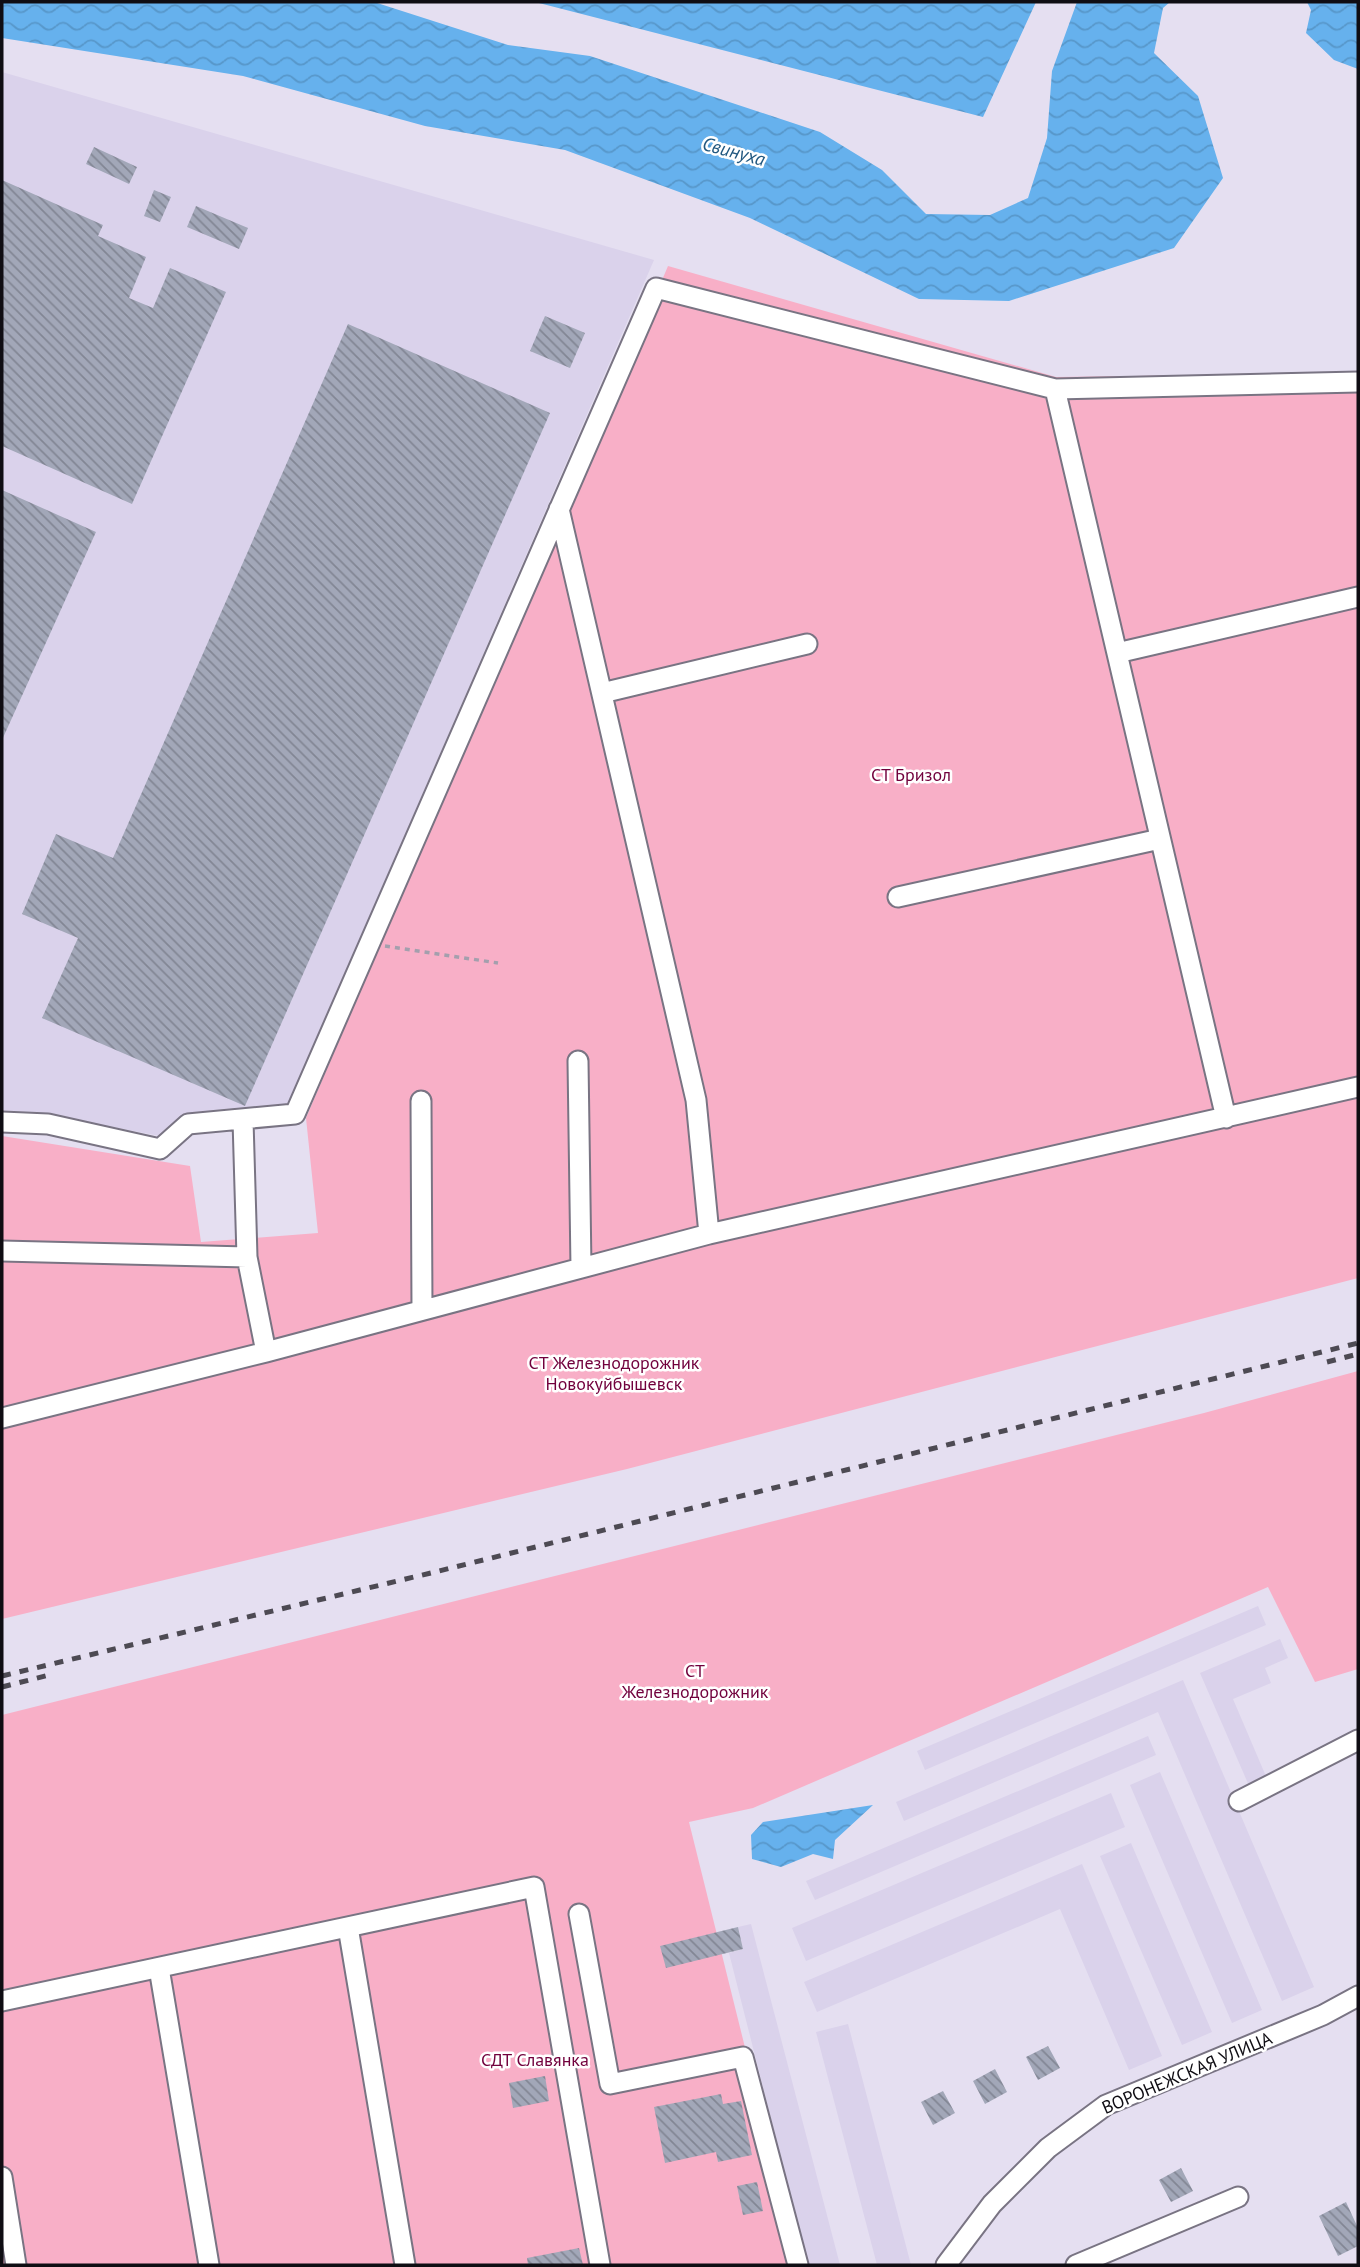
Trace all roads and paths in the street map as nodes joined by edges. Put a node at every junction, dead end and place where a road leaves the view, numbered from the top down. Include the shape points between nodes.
1 (1358, 382) edge
2 (1055, 389) junction
3 (559, 509) junction
4 (1358, 597) edge
5 (807, 644) dead end
6 (1117, 653) junction
7 (602, 693) junction
8 (1160, 839) junction
9 (898, 897) dead end
10 (370, 944) junction
11 (498, 963) dead end
12 (578, 1061) dead end
13 (1358, 1087) edge
14 (421, 1101) dead end
15 (1226, 1118) junction
16 (243, 1120) junction
17 (2, 1122) edge
18 (709, 1234) junction
19 (2, 1251) edge
20 (247, 1256) junction
21 (581, 1268) junction
22 (422, 1310) junction
23 (266, 1352) junction
24 (2, 1418) edge
25 (1358, 1740) edge
26 (1239, 1801) dead end
27 (579, 1914) dead end
28 (348, 1927) junction
29 (159, 1968) junction
30 (1358, 1996) edge
31 (2, 2001) edge
32 (2, 2177) edge
33 (1238, 2197) dead end
34 (16, 2265) edge
35 (209, 2265) edge
36 (405, 2265) edge
37 (600, 2265) edge
38 (798, 2265) edge
39 (946, 2265) edge
40 (1076, 2265) edge

1 - 2 street
2 - 3 street via 656,288
2 - 6 street
3 - 7 street
3 - 10 street
4 - 6 street
5 - 7 street
6 - 8 street
7 - 18 street via 696,1100
8 - 9 street
8 - 15 street
10 - 11 path
10 - 16 street via 295,1114
12 - 21 street
13 - 15 street
14 - 22 street
15 - 18 street
16 - 17 street via 188,1124 160,1149 48,1124
16 - 20 street
18 - 21 street
19 - 20 street
20 - 23 street
21 - 22 street
22 - 23 street
23 - 24 street
25 - 26 street
27 - 38 street via 610,2084 743,2057
28 - 29 street
28 - 36 street
28 - 37 street via 534,1887
29 - 31 street
29 - 35 street
30 - 39 street, ВОРОНЕЖСКАЯ УЛИЦА via 1323,2015 1106,2105 1048,2148 992,2204
32 - 34 street
33 - 40 street

